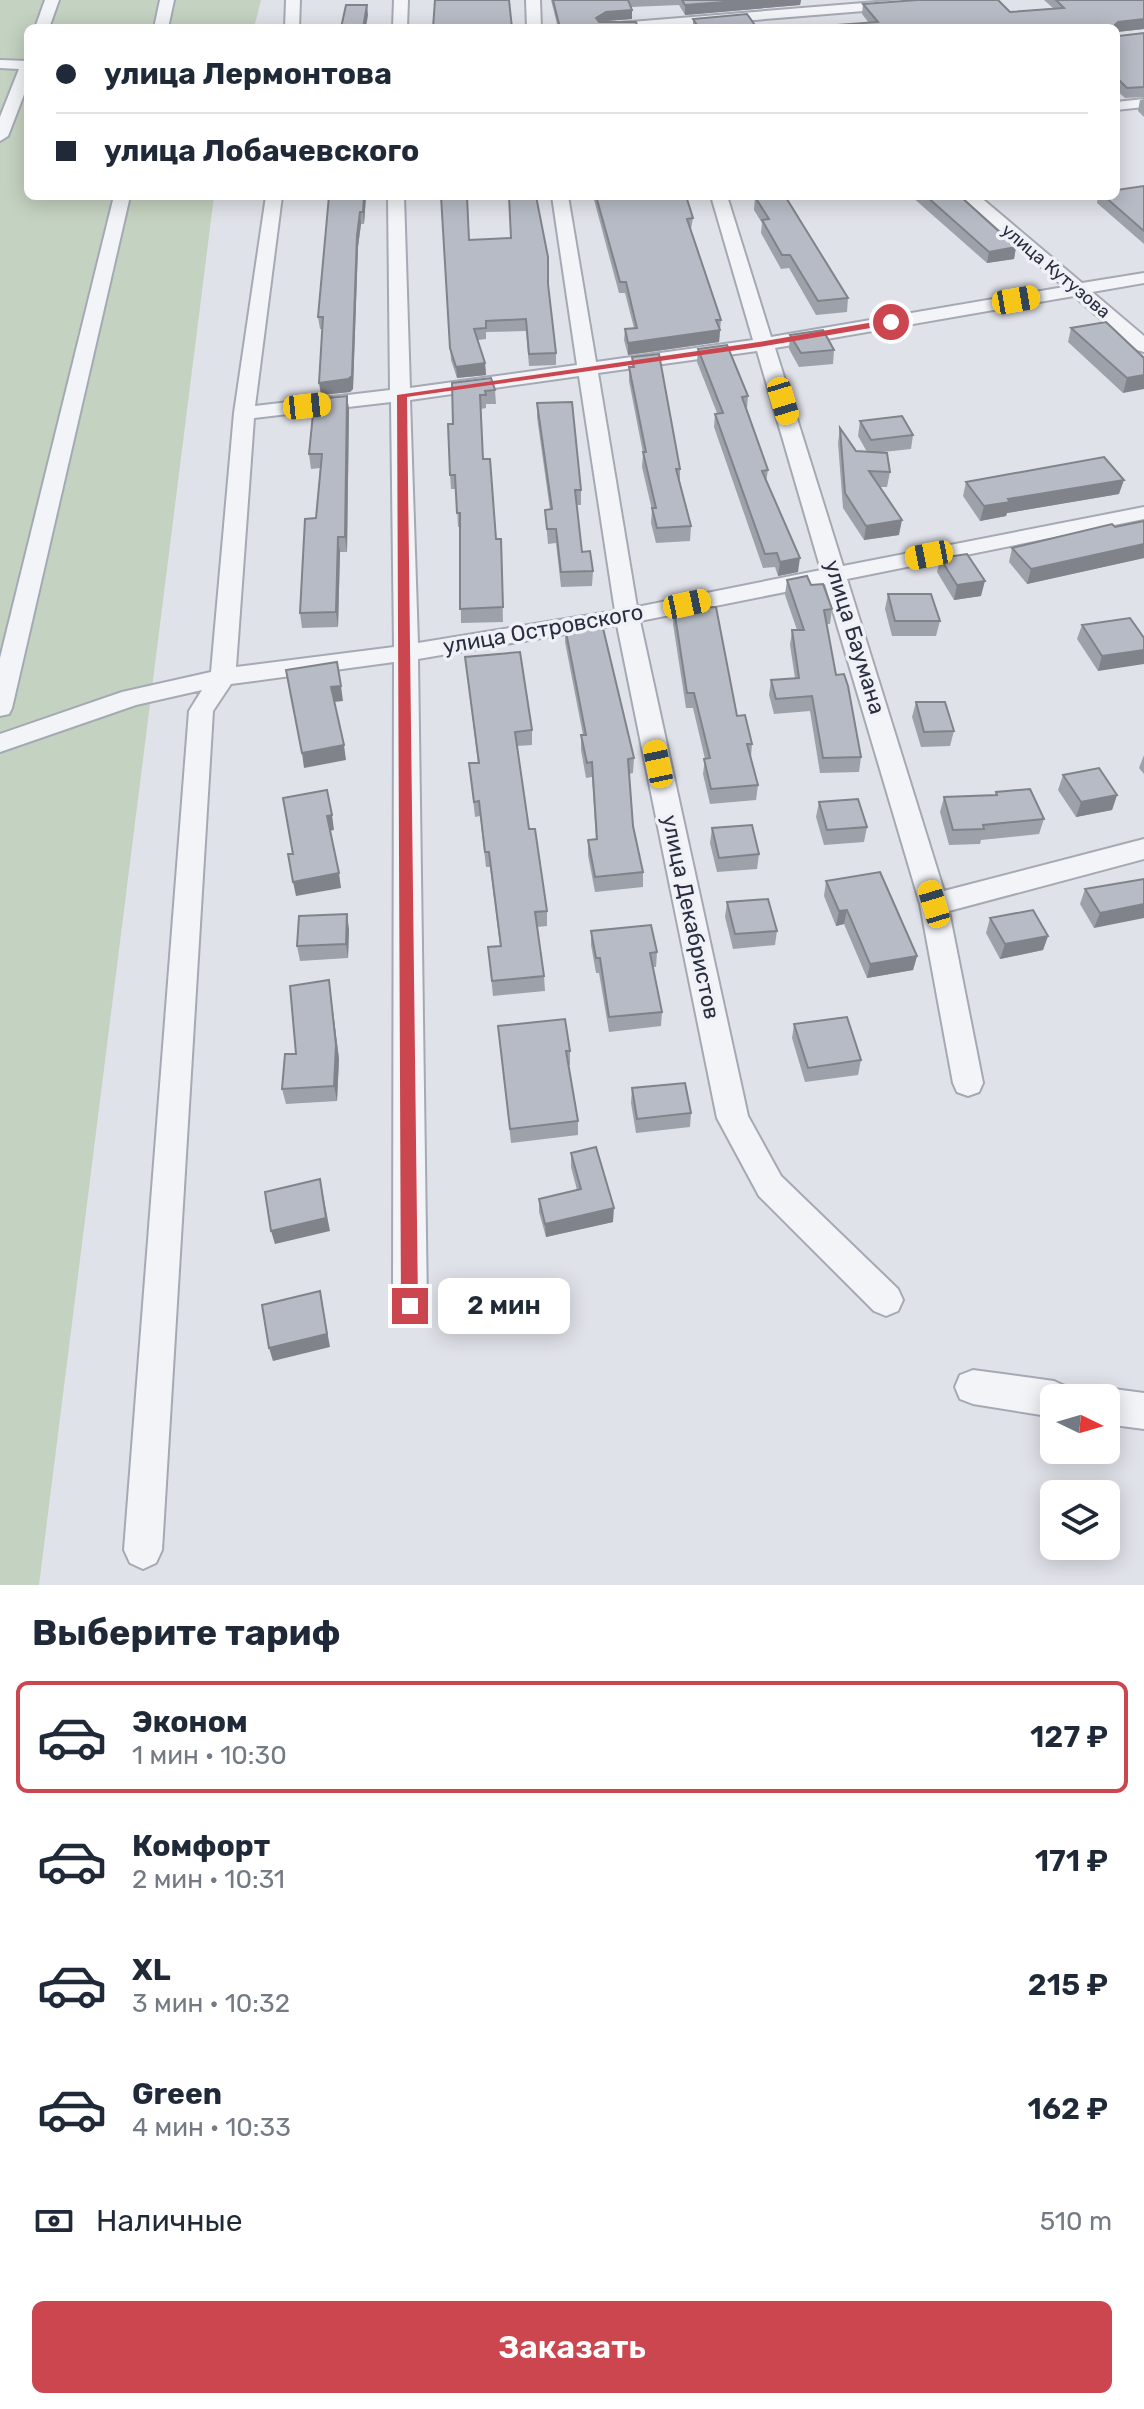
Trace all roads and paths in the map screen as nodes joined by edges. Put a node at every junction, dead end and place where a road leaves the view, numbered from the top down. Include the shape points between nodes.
1 (52, 0) edge
2 (167, 0) edge
3 (293, 0) edge
4 (401, 0) edge
5 (533, 0) edge
6 (950, 0) edge
7 (661, 21) edge
8 (43, 24) edge
9 (162, 24) edge
10 (292, 24) edge
11 (400, 24) edge
12 (534, 24) edge
13 (637, 24) edge
14 (0, 64) edge
15 (24, 65) edge
16 (24, 75) edge
17 (1144, 103) edge
18 (1120, 106) edge
19 (0, 136) edge
20 (121, 200) edge
21 (273, 200) edge
22 (396, 200) edge
23 (561, 200) edge
24 (720, 200) edge
25 (974, 200) edge
26 (1144, 278) edge
27 (1079, 289) junction
28 (765, 344) junction
29 (1144, 346) edge
30 (589, 368) junction
31 (402, 395) junction
32 (244, 413) junction
33 (1144, 513) edge
34 (836, 573) junction
35 (627, 616) junction
36 (406, 653) junction
37 (223, 677) junction
38 (0, 708) edge
39 (0, 743) edge
40 (1144, 849) edge
41 (934, 904) junction
42 (968, 1083) dead end
43 (886, 1300) dead end
44 (410, 1306) dead end
45 (973, 1387) dead end
46 (1040, 1397) edge
47 (1120, 1408) edge
48 (1144, 1411) edge
49 (143, 1550) dead end

1 - 8 street
2 - 9 street
3 - 10 street
4 - 11 street
5 - 12 street
6 - 7 street
7 - 13 street
14 - 15 street
16 - 19 street
17 - 18 street
20 - 38 street
21 - 32 street
22 - 31 street
23 - 30 street, улица Декабристов
24 - 28 street, улица Баумана
25 - 27 street, улица Кутузова
26 - 27 street
27 - 28 street
27 - 29 street, улица Кутузова
28 - 30 street
28 - 34 street, улица Баумана
30 - 31 street
30 - 35 street, улица Декабристов
31 - 32 street
31 - 36 street
32 - 37 street
33 - 34 street, улица Островского
34 - 35 street, улица Островского
34 - 41 street, улица Баумана
35 - 36 street, улица Островского
35 - 43 street, улица Декабристов via 733,1118 770,1186
36 - 37 street, улица Островского
36 - 44 street
37 - 39 street, улица Островского via 131,698
37 - 49 street via 201,711
40 - 41 street
41 - 42 street, улица Баумана
45 - 46 street
47 - 48 street

